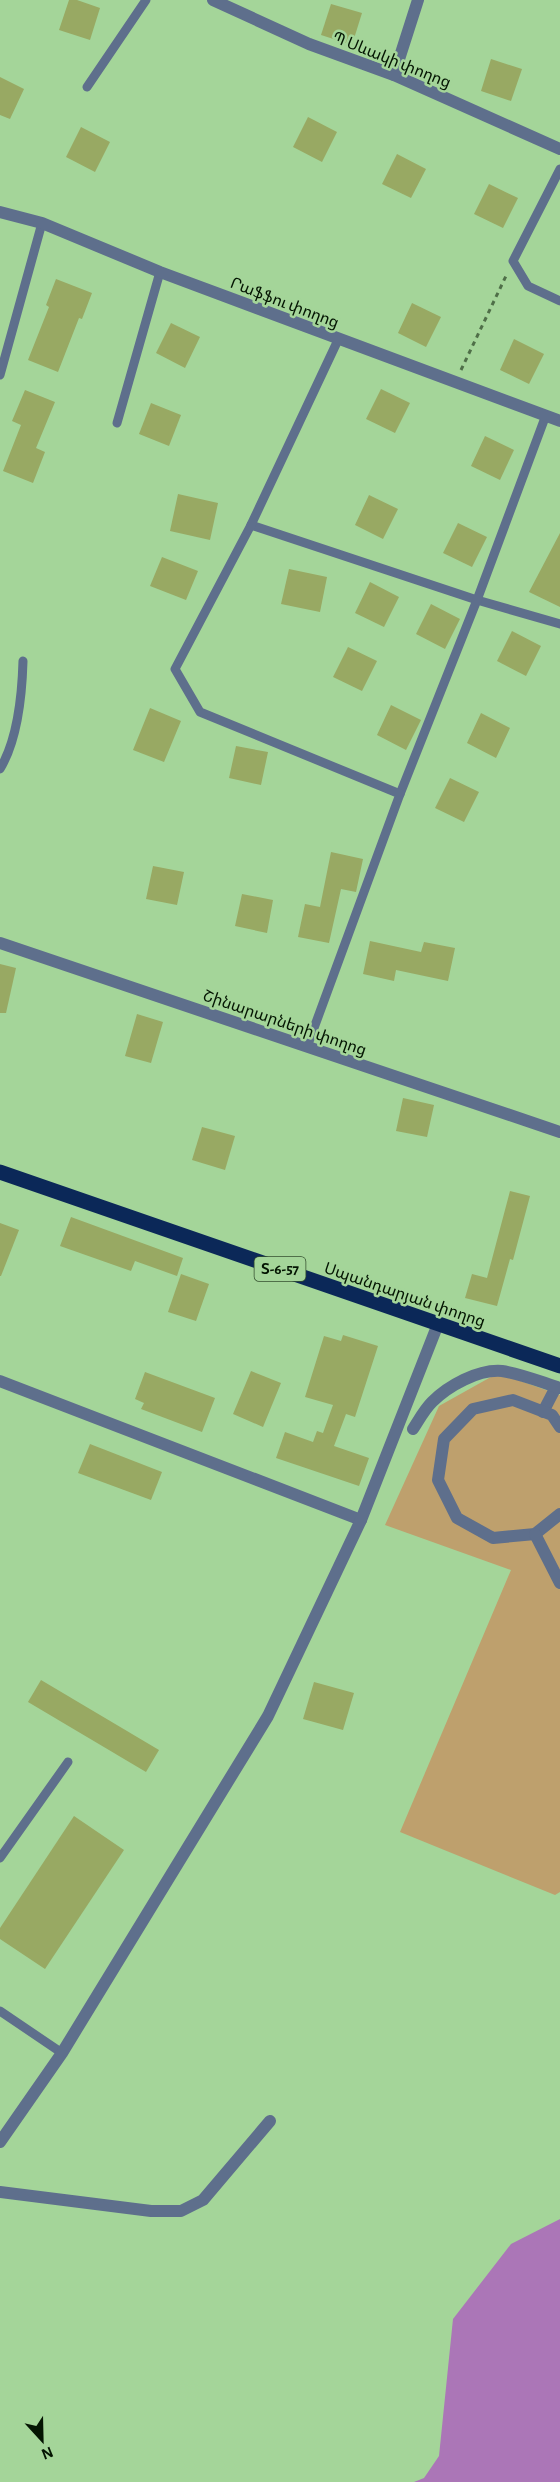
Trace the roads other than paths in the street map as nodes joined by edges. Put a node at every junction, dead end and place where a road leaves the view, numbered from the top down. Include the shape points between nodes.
1 (146, 0) edge
2 (213, 0) edge
3 (418, 0) edge
4 (394, 75) junction
5 (87, 87) dead end
6 (560, 149) edge
7 (560, 169) edge
8 (0, 212) edge
9 (42, 223) junction
10 (160, 272) junction
11 (560, 301) edge
12 (338, 340) junction
13 (0, 375) edge
14 (546, 415) junction
15 (560, 421) edge
16 (117, 423) dead end
17 (251, 525) junction
18 (477, 600) junction
19 (560, 624) edge
20 (23, 661) dead end
21 (0, 769) edge
22 (400, 794) junction
23 (0, 943) edge
24 (307, 1047) junction
25 (560, 1132) edge
26 (0, 1172) edge
27 (438, 1324) junction
28 (560, 1366) edge
29 (0, 1381) edge
30 (558, 1388) edge
31 (543, 1412) junction
32 (560, 1427) edge
33 (413, 1429) dead end
34 (560, 1514) edge
35 (361, 1520) junction
36 (535, 1534) junction
37 (560, 1583) edge
38 (68, 1762) dead end
39 (0, 1858) edge
40 (0, 2011) edge
41 (63, 2053) junction
42 (270, 2121) dead end
43 (0, 2142) edge
44 (0, 2192) edge

1 - 5 lane
2 - 4 street, Պ Սևակի փողոց via 309,44
3 - 4 street
4 - 6 street, Պ Սևակի փողոց
7 - 11 lane via 513,261 528,286
8 - 9 street, Րաֆֆու փողոց
9 - 10 street, Րաֆֆու փողոց
9 - 13 lane
10 - 12 street, Րաֆֆու փողոց
10 - 16 lane
12 - 14 street, Րաֆֆու փողոց
12 - 17 lane
14 - 15 street, Րաֆֆու փողոց
14 - 18 lane
17 - 18 lane
17 - 22 lane via 175,669 200,712
18 - 19 lane
18 - 22 lane
20 - 21 lane via 10,749
22 - 24 lane
23 - 24 street, Շինարարների փողոց
24 - 25 street, Շինարարների փողոց
26 - 27 main road, Սպանդարյան փողոց / Տ-6-57
27 - 28 main road, Սպանդարյան փողոց / Տ-6-57
27 - 35 street
29 - 35 street
30 - 31 street
30 - 33 street via 500,1371 476,1375 450,1387 430,1403
31 - 32 street via 552,1415
31 - 36 street via 513,1400 473,1409 444,1439 438,1480 457,1518 493,1538
34 - 36 street
35 - 41 street via 268,1716
36 - 37 street
38 - 39 lane
40 - 41 lane
41 - 43 street
42 - 44 street via 203,2200 180,2211 151,2211

